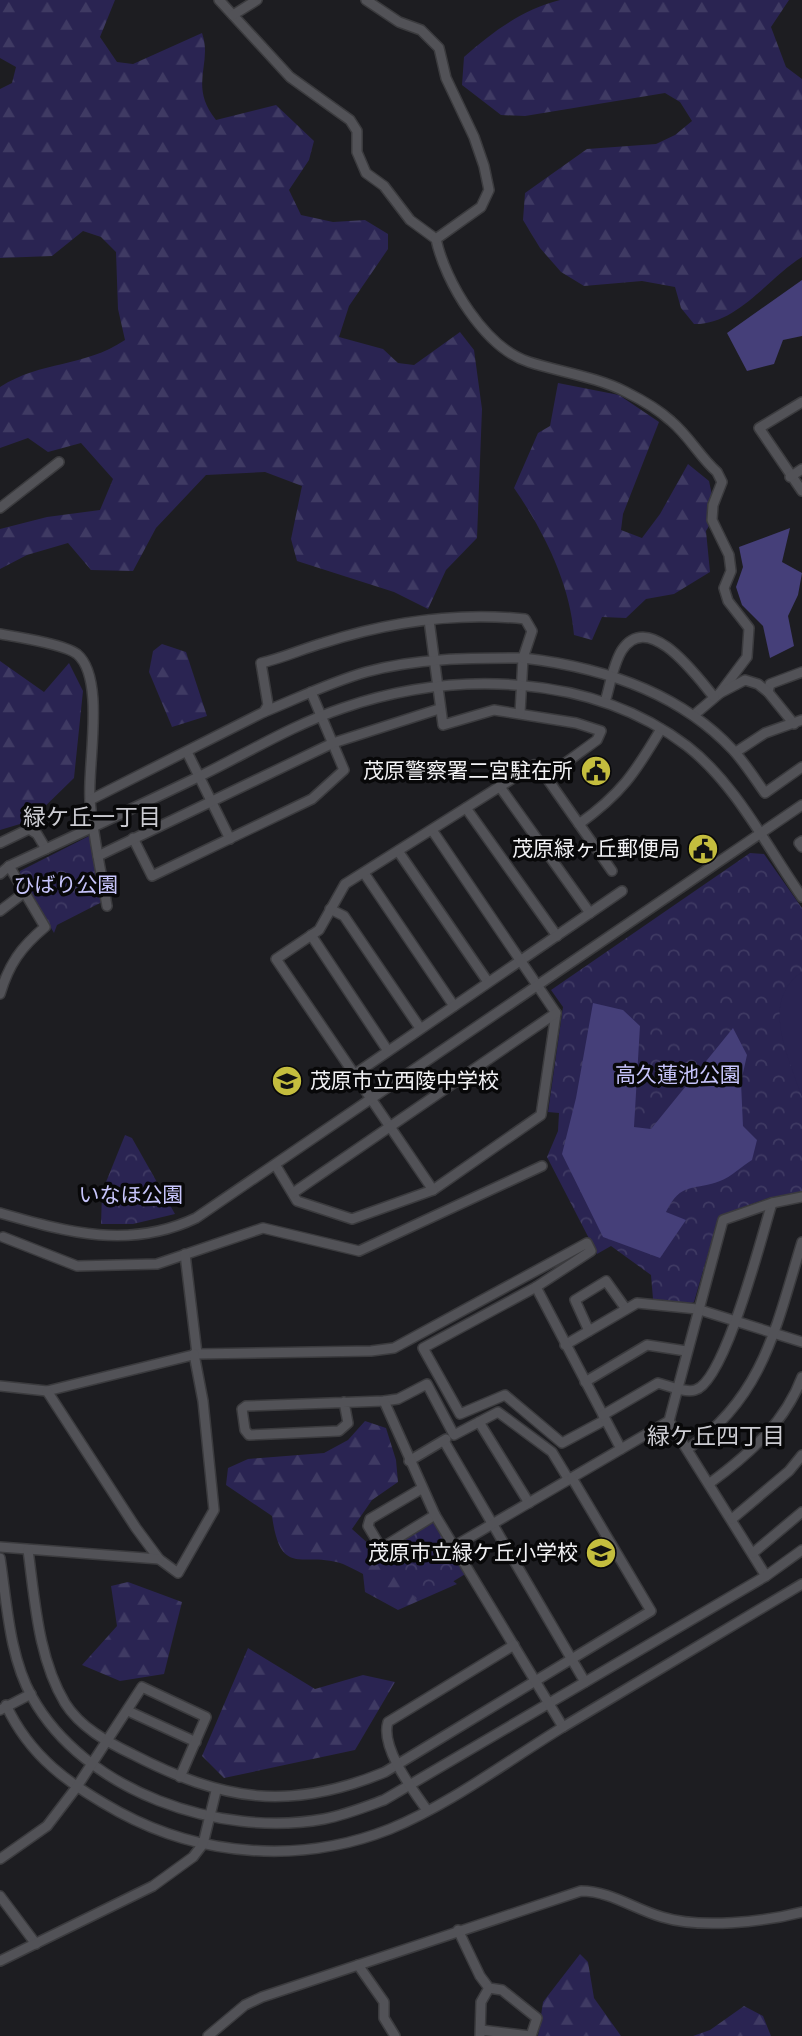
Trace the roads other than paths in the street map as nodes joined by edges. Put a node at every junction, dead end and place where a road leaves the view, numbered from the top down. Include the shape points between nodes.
1 (219, 0) edge
2 (257, 0) edge
3 (366, 0) edge
4 (233, 15) junction
5 (436, 239) junction
6 (802, 402) edge
7 (59, 462) dead end
8 (802, 469) edge
9 (790, 477) junction
10 (802, 491) edge
11 (0, 508) edge
12 (429, 620) junction
13 (0, 634) edge
14 (523, 657) junction
15 (435, 660) junction
16 (802, 672) edge
17 (613, 676) junction
18 (436, 686) junction
19 (523, 686) junction
20 (311, 692) junction
21 (768, 692) junction
22 (717, 695) junction
23 (605, 702) junction
24 (439, 709) junction
25 (264, 712) junction
26 (520, 713) junction
27 (694, 715) junction
28 (321, 716) junction
29 (798, 722) edge
30 (661, 729) junction
31 (332, 743) junction
32 (187, 752) junction
33 (736, 752) junction
34 (802, 767) edge
35 (199, 777) junction
36 (546, 777) junction
37 (500, 787) junction
38 (90, 800) junction
39 (211, 801) junction
40 (802, 805) edge
41 (466, 808) junction
42 (579, 824) junction
43 (95, 827) junction
44 (432, 830) junction
45 (759, 834) junction
46 (133, 838) junction
47 (230, 839) junction
48 (802, 841) edge
49 (0, 843) edge
50 (802, 847) edge
51 (46, 849) junction
52 (398, 851) junction
53 (98, 856) junction
54 (9, 866) junction
55 (612, 871) dead end
56 (363, 873) junction
57 (0, 874) edge
58 (622, 891) dead end
59 (24, 892) junction
60 (802, 897) edge
61 (107, 906) dead end
62 (330, 909) junction
63 (0, 911) edge
64 (590, 913) junction
65 (311, 935) junction
66 (557, 936) junction
67 (521, 961) junction
68 (488, 982) junction
69 (539, 986) junction
70 (0, 994) edge
71 (454, 1006) junction
72 (556, 1013) junction
73 (421, 1028) junction
74 (388, 1051) junction
75 (355, 1074) junction
76 (373, 1101) junction
77 (389, 1127) junction
78 (276, 1166) junction
79 (542, 1166) dead end
80 (433, 1190) junction
81 (293, 1193) junction
82 (802, 1198) edge
83 (772, 1203) junction
84 (0, 1213) edge
85 (2, 1237) dead end
86 (802, 1242) edge
87 (185, 1254) junction
88 (536, 1287) junction
89 (626, 1309) junction
90 (697, 1310) junction
91 (735, 1321) junction
92 (589, 1331) junction
93 (774, 1333) junction
94 (802, 1342) edge
95 (565, 1345) junction
96 (686, 1351) junction
97 (196, 1354) junction
98 (802, 1377) edge
99 (585, 1382) junction
100 (0, 1386) edge
101 (678, 1388) junction
102 (47, 1391) junction
103 (384, 1401) junction
104 (344, 1402) junction
105 (604, 1418) junction
106 (670, 1421) junction
107 (479, 1422) junction
108 (454, 1435) junction
109 (444, 1441) junction
110 (689, 1448) junction
111 (621, 1449) junction
112 (802, 1455) edge
113 (409, 1461) junction
114 (570, 1479) junction
115 (710, 1483) junction
116 (421, 1489) junction
117 (528, 1503) junction
118 (802, 1512) edge
119 (435, 1515) junction
120 (732, 1519) junction
121 (493, 1524) junction
122 (0, 1547) edge
123 (453, 1547) junction
124 (28, 1550) junction
125 (753, 1553) junction
126 (801, 1553) edge
127 (0, 1558) edge
128 (159, 1559) junction
129 (766, 1576) junction
130 (802, 1584) edge
131 (514, 1646) junction
132 (572, 1659) junction
133 (536, 1681) junction
134 (585, 1682) junction
135 (31, 1694) junction
136 (549, 1702) junction
137 (3, 1707) edge
138 (128, 1711) junction
139 (564, 1727) junction
140 (106, 1741) junction
141 (195, 1742) junction
142 (91, 1765) junction
143 (397, 1765) junction
144 (180, 1777) junction
145 (410, 1786) junction
146 (76, 1788) junction
147 (216, 1790) junction
148 (427, 1810) junction
149 (210, 1816) junction
150 (203, 1844) junction
151 (0, 1859) edge
152 (0, 1896) edge
153 (802, 1912) edge
154 (458, 1930) junction
155 (36, 1944) junction
156 (0, 1961) edge
157 (358, 1965) junction
158 (489, 1988) junction
159 (481, 2033) edge
160 (208, 2036) edge
161 (395, 2036) edge
162 (530, 2036) edge

1 - 4 street
2 - 4 street
3 - 5 street via 433,40 474,137 489,190 481,207
4 - 5 street via 290,77 350,120 357,131 357,152 366,173 384,186 410,220
5 - 22 street via 452,285 509,353 623,390 672,421 717,472 722,482 712,520 729,555 731,571 724,588 749,628 747,657
6 - 9 street via 759,428
7 - 11 street
8 - 9 street
9 - 10 street
12 - 14 street via 525,619 532,631
12 - 15 street
12 - 25 street via 323,642 261,663 268,705
13 - 38 street via 75,653 83,663 92,691
14 - 15 street
14 - 17 street
14 - 19 street
15 - 18 street
15 - 20 street via 367,672
16 - 21 street via 770,684
17 - 22 street via 626,645 649,638 673,651
17 - 23 street
17 - 27 street via 653,691
18 - 19 street
18 - 24 street
18 - 28 street via 373,698
19 - 23 street
19 - 26 street
20 - 25 street
20 - 28 street
21 - 22 street via 745,680
21 - 29 street
22 - 27 street
23 - 30 street
24 - 26 street via 443,724 494,710
24 - 31 street
25 - 32 street
26 - 36 street via 601,731 597,740
27 - 33 street
28 - 31 street
28 - 35 street
29 - 33 street via 765,733
30 - 42 street via 612,800
30 - 45 street via 715,774
31 - 39 street
31 - 47 street via 344,770 312,799
32 - 35 street
32 - 38 street
33 - 34 street via 765,793
35 - 39 street
35 - 43 street
36 - 37 street via 534,765
36 - 42 street
37 - 41 street
37 - 64 street
38 - 43 street
39 - 46 street
39 - 47 street
40 - 45 street
41 - 44 street
41 - 66 street
42 - 55 street
43 - 51 street
43 - 53 street
44 - 52 street
44 - 67 street
45 - 60 street
45 - 69 street
46 - 47 street via 152,876
46 - 53 street
48 - 50 street
49 - 51 street via 29,829
51 - 54 street
52 - 56 street
52 - 68 street
53 - 61 street
54 - 57 street
54 - 59 street
56 - 62 street via 345,884
56 - 71 street
58 - 64 street
59 - 63 street
59 - 70 street via 44,927 20,947
62 - 65 street via 319,930
62 - 73 street via 344,916
64 - 66 street
65 - 74 street
65 - 75 street via 276,959
66 - 67 street
67 - 68 street
67 - 69 street
68 - 71 street
69 - 72 street
69 - 76 street
71 - 73 street
72 - 77 street
72 - 80 street via 541,1115
73 - 74 street
74 - 75 street
75 - 76 street
76 - 77 street
76 - 78 street
77 - 80 street
77 - 81 street
78 - 81 street
78 - 84 street via 196,1218 153,1234 87,1236
79 - 87 street via 359,1251 263,1228
80 - 81 street via 352,1219 298,1201
82 - 83 street
83 - 90 street via 723,1220
83 - 91 street
85 - 87 street via 77,1266 157,1264
86 - 93 street
87 - 97 street
88 - 95 street
88 - 97 street via 590,1251 587,1243 394,1348
88 - 105 street via 424,1348 460,1414 505,1395 562,1443
89 - 90 street via 637,1303
89 - 92 street
89 - 92 street via 606,1281 581,1295 575,1300
90 - 91 street
90 - 96 street
91 - 93 street
91 - 101 street via 721,1361 702,1387 694,1391
92 - 95 street
93 - 94 street
93 - 110 street via 757,1374 733,1411
95 - 99 street
96 - 99 street via 647,1345
96 - 101 street
97 - 102 street
97 - 128 street via 214,1510 177,1573
98 - 115 street via 770,1430 742,1460
99 - 105 street
100 - 102 street
101 - 105 street via 658,1383
101 - 106 street
102 - 128 street
103 - 104 street
103 - 108 street via 427,1384
103 - 113 street
104 - 104 street via 246,1406 245,1430 249,1435 339,1431 348,1423
105 - 111 street
106 - 110 street
106 - 111 street
107 - 108 street
107 - 114 street via 498,1412 552,1452
107 - 117 street
108 - 109 street
109 - 113 street
109 - 121 street
110 - 115 street
111 - 114 street
112 - 120 street
113 - 116 street
114 - 117 street
114 - 132 street via 651,1611
115 - 120 street
116 - 119 street
116 - 119 street via 370,1519 368,1526 380,1546
117 - 121 street
118 - 125 street
119 - 123 street
120 - 125 street
121 - 123 street
121 - 132 street
122 - 124 street
123 - 131 street
124 - 128 street
124 - 140 street via 49,1672 66,1706
125 - 129 street
126 - 129 street
127 - 135 street via 14,1648
129 - 134 street
130 - 139 street
131 - 133 street
131 - 143 street via 388,1721 386,1729
132 - 133 street
132 - 134 street
133 - 136 street
133 - 143 street
134 - 136 street
135 - 137 street
135 - 142 street via 64,1741
136 - 139 street
136 - 145 street
137 - 146 street via 37,1755
138 - 140 street
138 - 141 street
138 - 141 street via 142,1687 206,1717
139 - 148 street
140 - 142 street
140 - 144 street
141 - 144 street
142 - 146 street
142 - 149 street via 142,1792
143 - 145 street
143 - 147 street via 345,1789 310,1796 262,1797
144 - 147 street
145 - 148 street
145 - 149 street via 384,1800 324,1819 268,1824
146 - 150 street via 143,1825
146 - 151 street via 47,1826
147 - 149 street
148 - 150 street via 379,1833 307,1850 248,1851
149 - 150 street
150 - 155 street via 194,1857 153,1885
152 - 155 street
153 - 154 street via 774,1919 696,1923 665,1918 597,1891 581,1891
154 - 157 street
154 - 158 street
155 - 156 street
157 - 160 street via 254,2001
157 - 161 street via 384,2002 384,2018
158 - 159 street via 481,2002
158 - 162 street via 502,1990 537,2018
159 - 162 street

